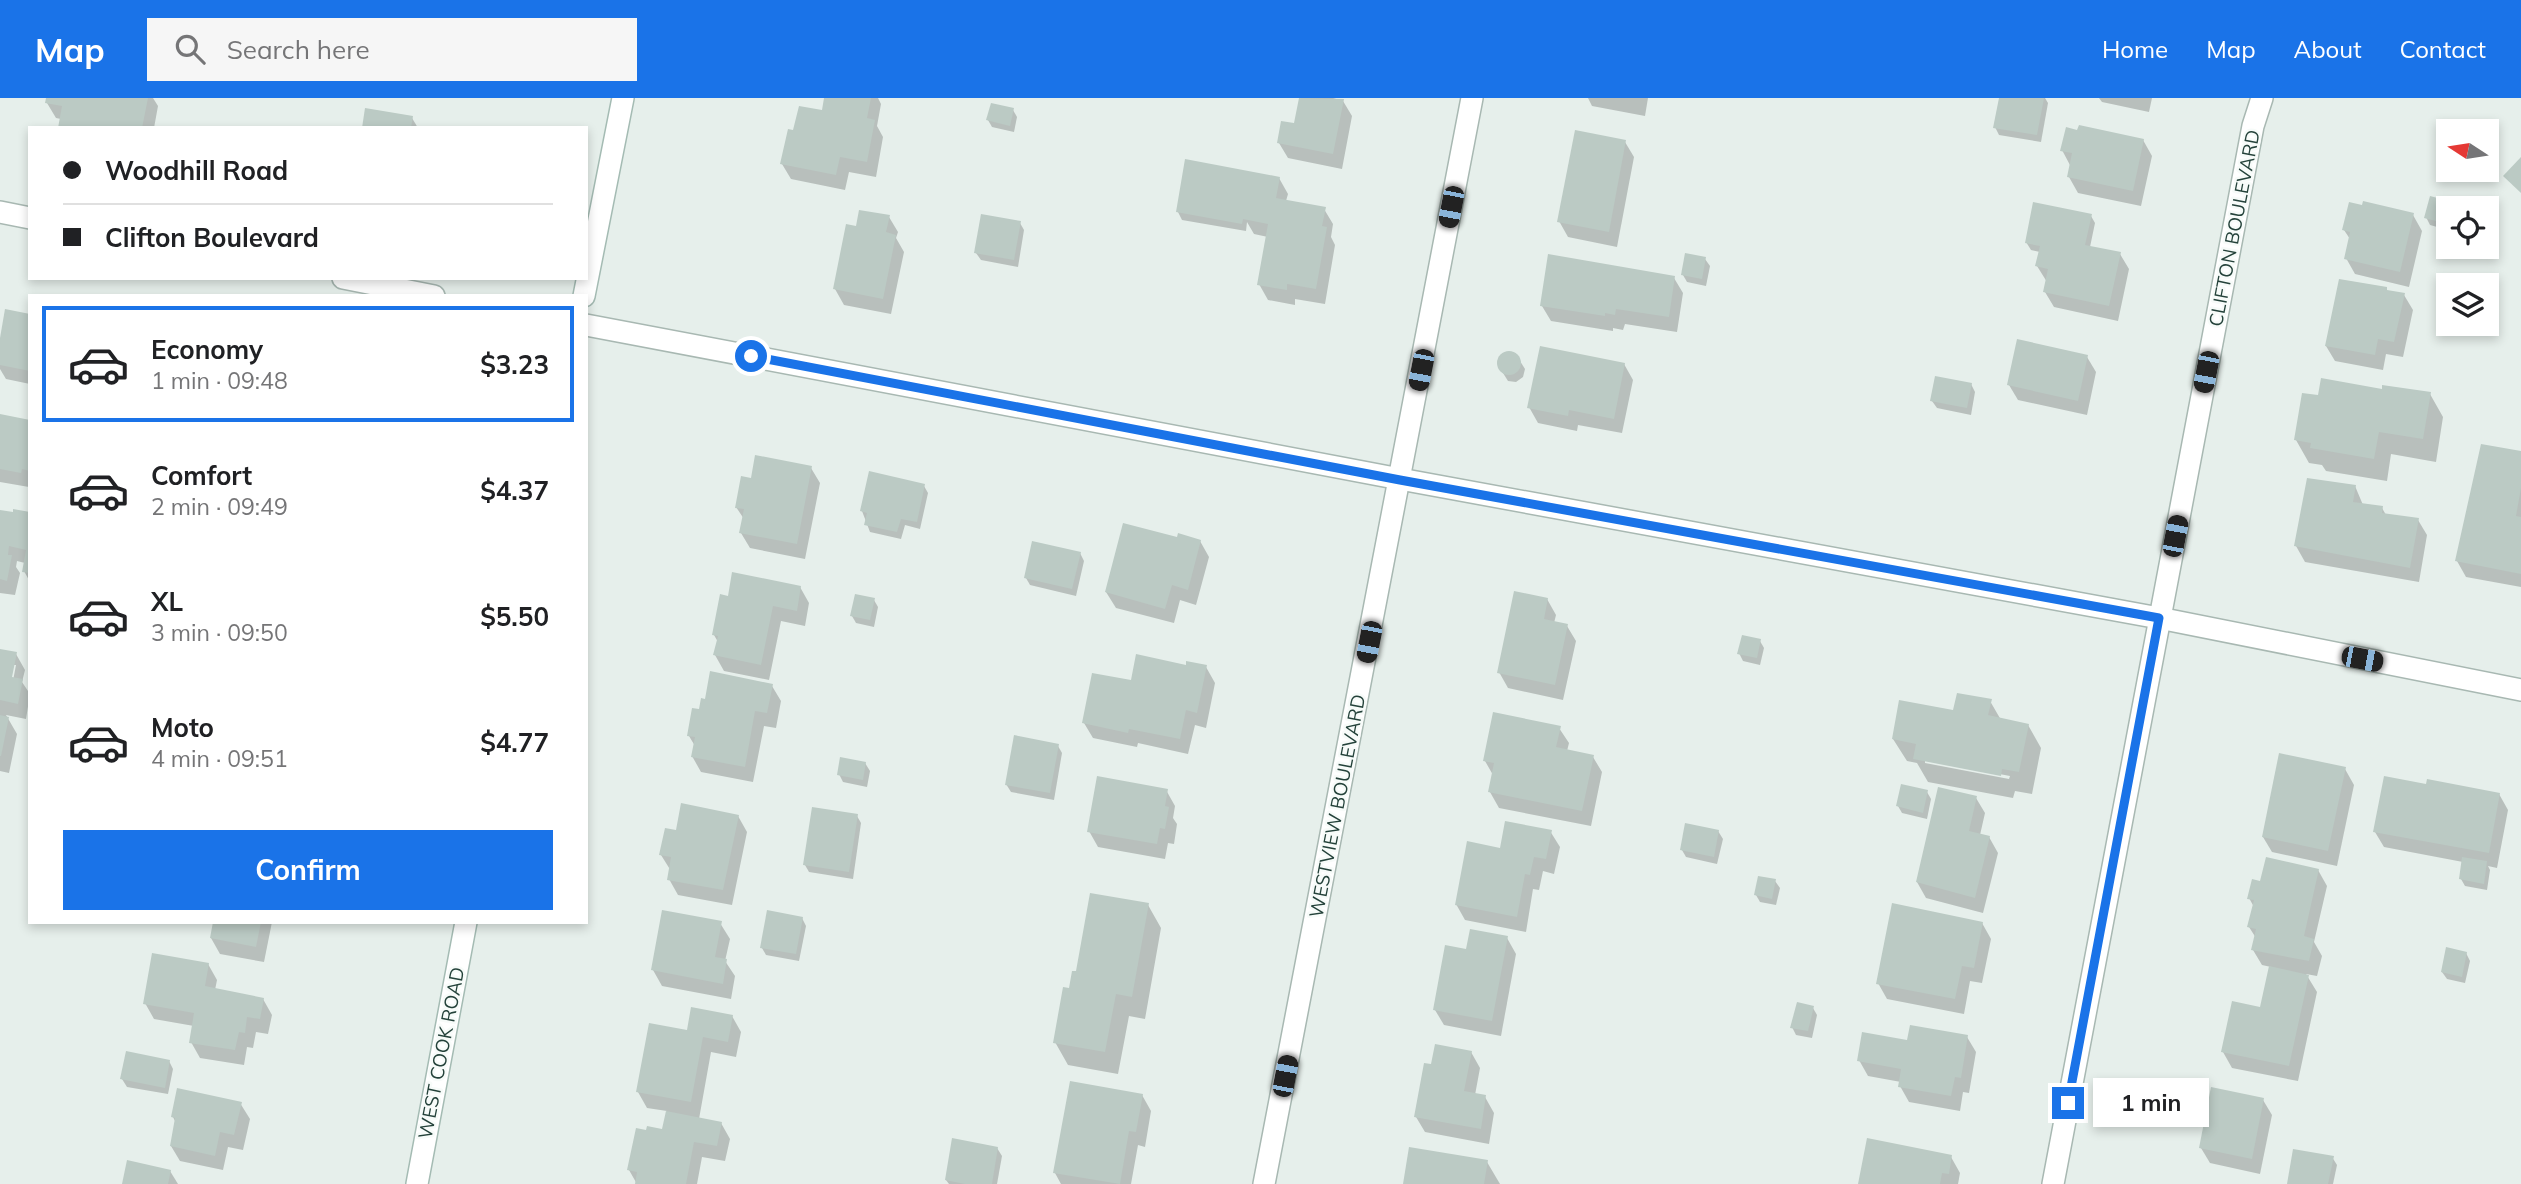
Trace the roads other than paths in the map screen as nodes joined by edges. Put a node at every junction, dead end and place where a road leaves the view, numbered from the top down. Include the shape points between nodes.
1 (622, 98) edge
2 (1472, 98) edge
3 (2262, 98) edge
4 (0, 212) edge
5 (28, 218) edge
6 (588, 275) edge
7 (353, 280) edge
8 (424, 294) edge
9 (588, 325) edge
10 (1400, 480) junction
11 (2159, 618) junction
12 (2521, 690) edge
13 (466, 924) edge
14 (416, 1184) edge
15 (1264, 1184) edge
16 (2053, 1184) edge

1 - 6 street
2 - 10 street, WESTVIEW BOULEVARD
3 - 11 street, CLIFTON BOULEVARD
4 - 5 street
7 - 8 street
9 - 10 street
10 - 11 street
10 - 15 street, WESTVIEW BOULEVARD
11 - 12 street
11 - 16 street, CLIFTON BOULEVARD
13 - 14 street, WEST COOK ROAD

